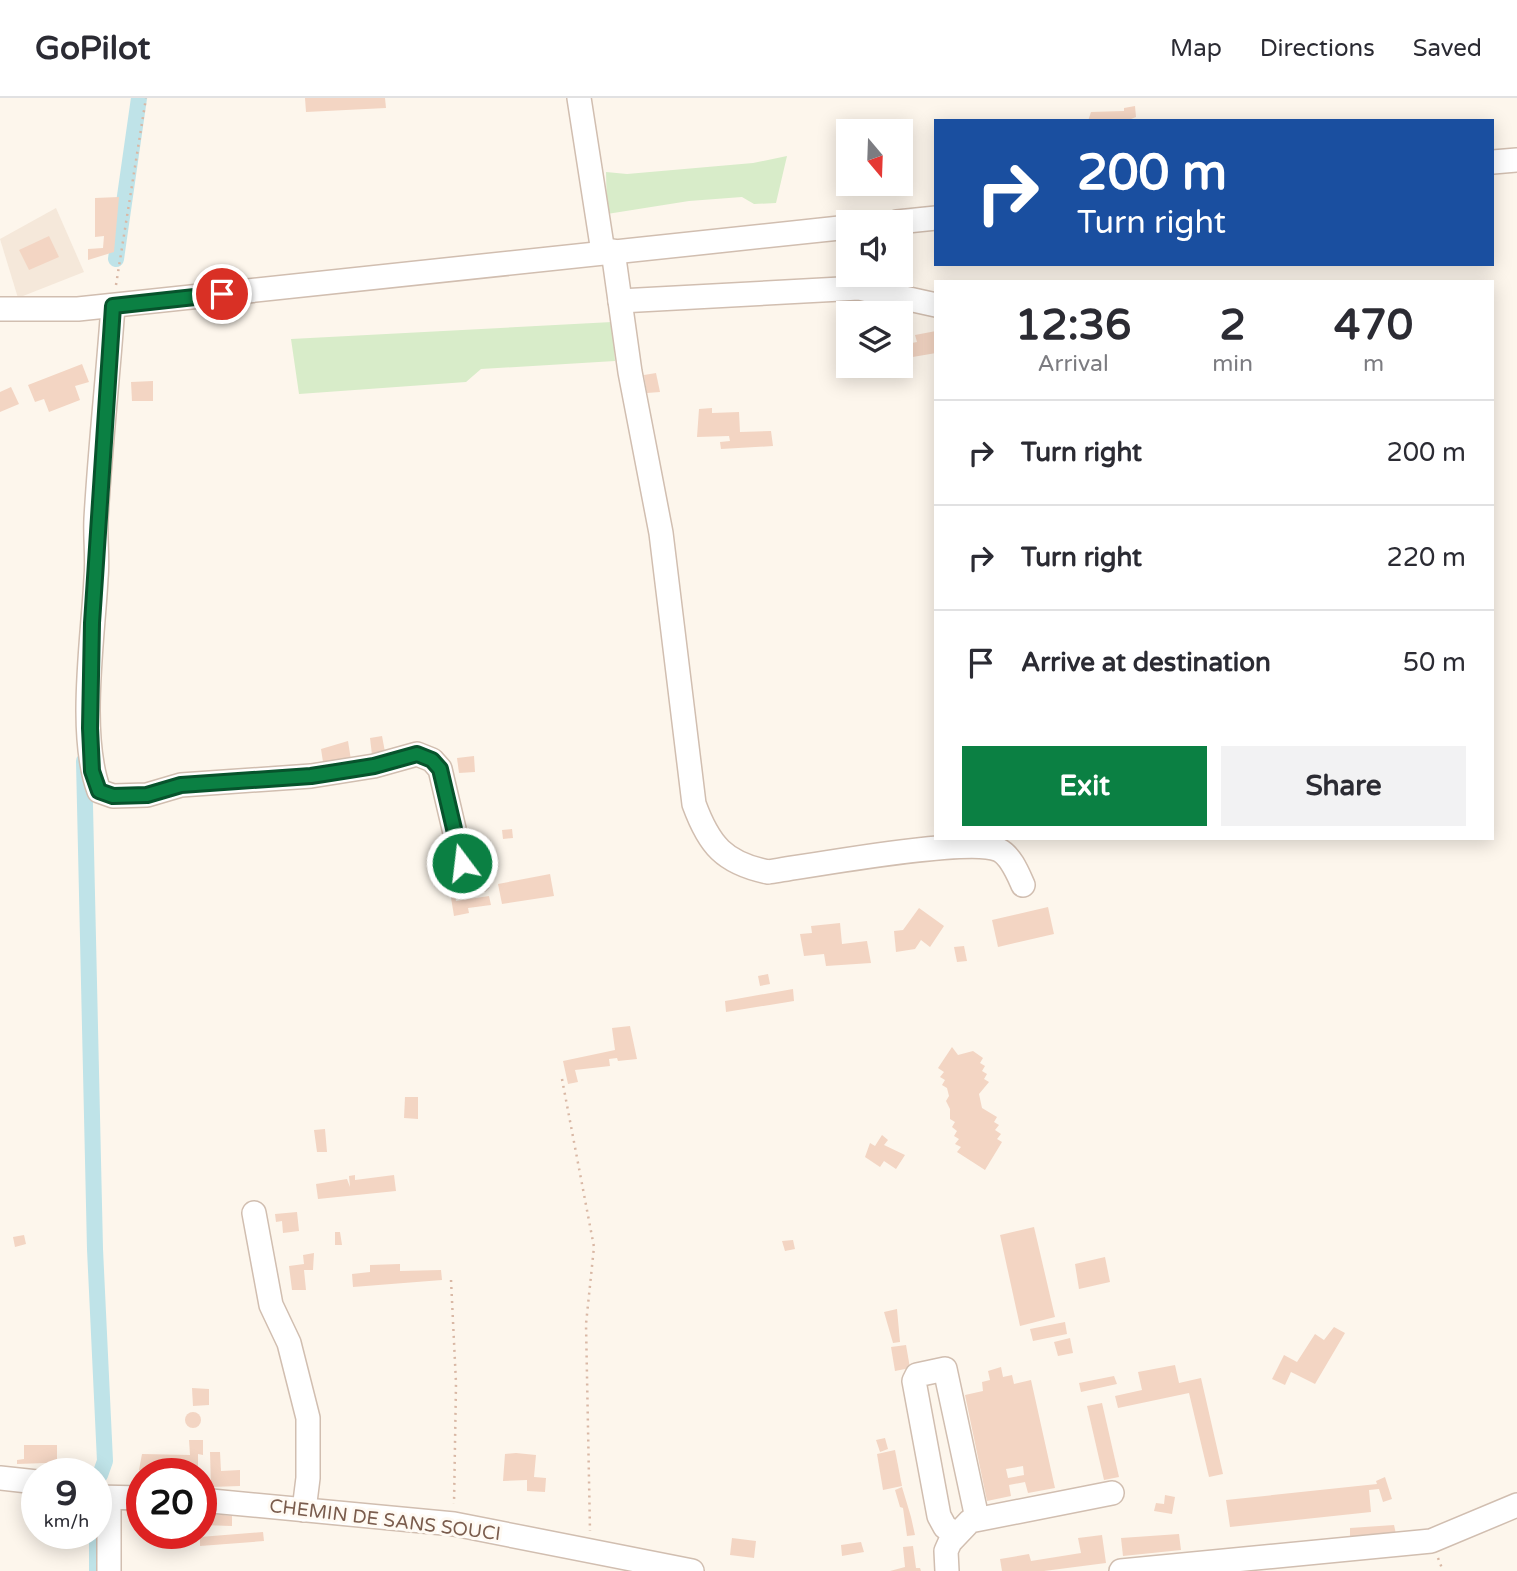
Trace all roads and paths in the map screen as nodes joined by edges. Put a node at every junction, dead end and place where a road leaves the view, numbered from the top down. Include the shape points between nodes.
1 (146, 98) edge
2 (579, 98) edge
3 (1517, 160) edge
4 (1494, 162) edge
5 (934, 218) edge
6 (913, 220) edge
7 (836, 228) edge
8 (608, 251) junction
9 (620, 301) junction
10 (934, 304) edge
11 (113, 306) junction
12 (0, 309) edge
13 (479, 880) dead end
14 (1023, 885) dead end
15 (562, 1079) dead end
16 (254, 1213) dead end
17 (451, 1280) dead end
18 (0, 1478) edge
19 (21, 1480) edge
20 (1112, 1493) dead end
21 (217, 1502) edge
22 (1517, 1504) edge
23 (304, 1510) junction
24 (977, 1518) junction
25 (454, 1524) junction
26 (956, 1534) junction
27 (107, 1549) edge
28 (590, 1549) junction
29 (109, 1571) edge
30 (692, 1571) edge
31 (947, 1571) edge
32 (1122, 1571) edge

1 - 11 path
2 - 8 street
3 - 4 street
5 - 6 street
7 - 8 street
8 - 9 street
8 - 11 street
9 - 10 street via 859,288
9 - 14 street via 661,533 694,804 704,831 721,853 768,872 956,846 992,847 1003,852
11 - 12 street
11 - 13 street via 92,623 90,728 92,771 99,791 113,796 147,795 181,785 311,776 417,754 440,769 462,863
15 - 28 path via 594,1247 586,1324
16 - 23 street via 271,1305 289,1343 308,1418
17 - 25 path via 456,1382
18 - 19 street
20 - 24 street
21 - 23 street, CHEMIN DE SANS SOUCI
22 - 32 street via 1431,1541
23 - 25 street, CHEMIN DE SANS SOUCI
24 - 26 street
24 - 26 street via 945,1369 917,1375 914,1381 940,1516 945,1527
25 - 28 street, CHEMIN DE SANS SOUCI
26 - 31 street via 946,1551
27 - 29 street
28 - 30 street, CHEMIN DE SANS SOUCI

